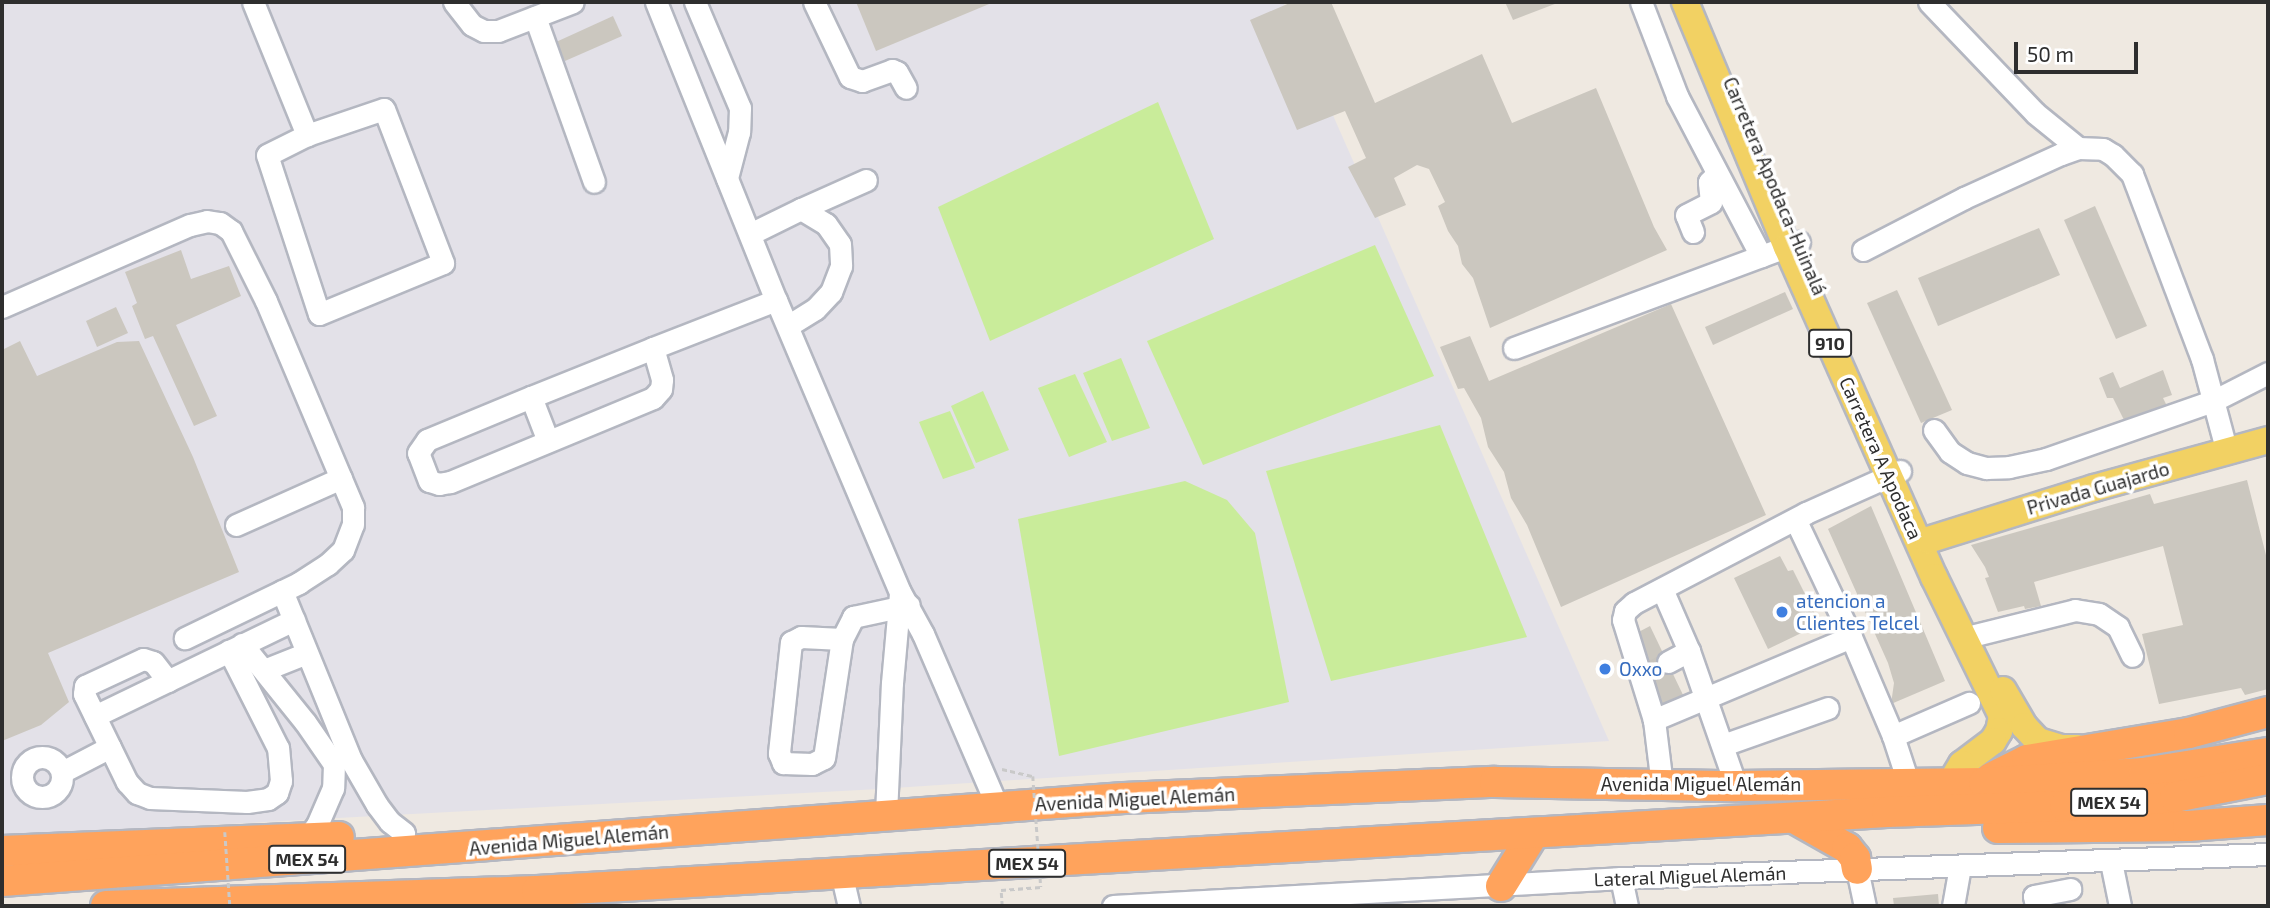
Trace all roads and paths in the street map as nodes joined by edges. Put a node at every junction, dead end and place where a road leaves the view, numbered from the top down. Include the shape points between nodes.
1 (253, 2) edge
2 (454, 2) edge
3 (573, 2) edge
4 (656, 2) edge
5 (695, 2) edge
6 (814, 2) edge
7 (1641, 2) edge
8 (1685, 2) edge
9 (1696, 2) edge
10 (1929, 2) edge
11 (535, 17) junction
12 (906, 88) dead end
13 (307, 135) junction
14 (2078, 148) junction
15 (1717, 174) junction
16 (727, 178) junction
17 (866, 180) dead end
18 (594, 182) dead end
19 (801, 209) junction
20 (1693, 232) dead end
21 (750, 234) junction
22 (1793, 245) junction
23 (1863, 250) dead end
24 (1761, 256) junction
25 (776, 300) junction
26 (2, 307) edge
27 (788, 326) junction
28 (653, 348) junction
29 (1514, 348) dead end
30 (2268, 373) edge
31 (531, 397) junction
32 (2213, 401) junction
33 (1934, 429) dead end
34 (2268, 440) edge
35 (548, 441) junction
36 (2227, 452) junction
37 (1894, 473) junction
38 (341, 478) junction
39 (1796, 521) junction
40 (236, 525) dead end
41 (1928, 540) junction
42 (1662, 589) junction
43 (282, 591) junction
44 (902, 602) junction
45 (294, 620) junction
46 (1975, 635) junction
47 (1851, 637) junction
48 (185, 638) dead end
49 (842, 639) junction
50 (236, 648) junction
51 (1689, 651) junction
52 (307, 653) junction
53 (2132, 656) dead end
54 (1668, 663) tunnel mouth
55 (264, 670) junction
56 (1991, 677) junction
57 (168, 681) junction
58 (1705, 698) junction
59 (1969, 703) dead end
60 (1828, 708) dead end
61 (2268, 712) edge
62 (94, 716) junction
63 (1654, 720) junction
64 (1893, 736) junction
65 (1723, 745) junction
66 (110, 747) junction
67 (2089, 748) junction
68 (2268, 753) edge
69 (342, 762) junction
70 (1001, 769) dead end
71 (61, 772) dead end
72 (2268, 779) edge
73 (1984, 783) junction
74 (1662, 785) junction
75 (1909, 785) junction
76 (1736, 786) junction
77 (1949, 797) junction
78 (997, 806) junction
79 (1887, 812) junction
80 (886, 814) junction
81 (1793, 818) junction
82 (2268, 820) edge
83 (225, 832) dead end
84 (404, 833) junction
85 (1534, 833) junction
86 (306, 839) junction
87 (535, 843) junction
88 (2, 851) edge
89 (2268, 854) edge
90 (2111, 862) junction
91 (2066, 863) junction
92 (1960, 867) junction
93 (1857, 869) junction
94 (841, 873) junction
95 (1621, 878) junction
96 (2, 881) edge
97 (1501, 886) junction
98 (537, 891) junction
99 (2071, 898) edge
100 (1361, 900) edge
101 (1235, 903) edge
102 (106, 906) edge
103 (230, 906) edge
104 (454, 906) edge
105 (849, 906) edge
106 (1002, 906) edge
107 (1113, 906) edge
108 (1627, 906) edge
109 (1865, 906) edge
110 (1953, 906) edge
111 (2036, 906) edge
112 (2120, 906) edge

1 - 13 street
2 - 11 street via 460,14 484,30 498,31
3 - 11 street
4 - 16 street
5 - 16 street via 740,108
6 - 12 street via 850,77 862,81 892,70
7 - 15 street via 1677,96
8 - 22 main road, 910
9 - 22 main road, Carretera Apodaca-Huinalá / 910
10 - 14 street via 2035,113
11 - 18 street
13 - 13 street via 384,109 443,263 319,314 267,155
14 - 23 street via 1975,192
14 - 32 street via 2103,149 2132,174 2189,322
15 - 20 street via 1709,181 1711,202 1686,215
15 - 24 street
16 - 21 street
17 - 19 street
19 - 21 street
19 - 27 street via 825,224 840,244 841,266 831,292
21 - 25 street
22 - 24 street
22 - 37 main road, Carretera Apodaca-Huinalá / 910
24 - 29 street
25 - 27 street
25 - 28 street
26 - 38 street via 190,225 220,223 230,231 267,301
27 - 44 street
28 - 31 street
28 - 35 street via 662,385 653,398
30 - 32 street
31 - 35 street
31 - 35 street via 427,440 418,453 422,467 429,481 450,482
32 - 33 street via 2046,459 2009,467 1967,463 1950,452
32 - 36 street
34 - 36 main road, Privada Guajardo
36 - 41 main road, Privada Guajardo
37 - 39 street
37 - 41 main road, Carretera Apodaca-Huinalá / 910
37 - 56 main road, Carretera A Apodaca / 910 via 1934,577
38 - 40 street
38 - 43 street via 353,507 346,543 328,564
39 - 42 street
39 - 47 street
41 - 46 main road, Carretera Apodaca-Huinalá / 910
42 - 51 street
42 - 63 street via 1625,611 1626,634 1646,674
43 - 45 street
43 - 48 street
44 - 49 street via 853,617
44 - 78 street
44 - 80 street
45 - 50 street
45 - 52 street
46 - 53 street via 2076,610 2099,614 2118,627
46 - 56 main road, Carretera Apodaca-Huinalá / 910
47 - 58 street
47 - 64 street
49 - 49 street via 824,758 812,764 783,763 779,753 792,642 801,637
50 - 55 street
50 - 57 street
50 - 66 street via 278,748 281,780 277,793 247,802 150,798 127,782
51 - 54 street
51 - 58 street
52 - 55 street
52 - 69 street
55 - 69 street
56 - 67 main road, 910 via 2038,741 2062,748
56 - 77 main road, 910 via 2002,716 1999,732 1962,764
57 - 62 street
57 - 62 street via 153,662 143,659 89,683 84,694
58 - 63 street
58 - 65 street
59 - 64 street
60 - 65 street
61 - 67 highway via 2189,733
62 - 66 street
63 - 74 street
64 - 75 street
65 - 76 street
66 - 71 street
67 - 73 highway via 2026,760
68 - 73 highway, Avenida Miguel Alemán / MEX 54 via 2144,773
69 - 84 street
69 - 86 street via 317,825
70 - 106 path, bridge via 1033,776 1041,887 1001,890
72 - 77 highway, Avenida Miguel Alemán / MEX 54 via 2175,797 2065,806
73 - 77 highway, Avenida Miguel Alemán / MEX 54
74 - 76 highway, Avenida Miguel Alemán / MEX 54
74 - 78 highway, Avenida Miguel Alemán / MEX 54 via 1495,782
75 - 76 highway, Avenida Miguel Alemán / MEX 54
75 - 77 highway, Avenida Miguel Alemán / MEX 54
77 - 79 highway, Avenida Miguel Alemán / MEX 54
78 - 80 highway, Avenida Miguel Alemán / MEX 54
79 - 81 highway, Avenida Miguel Alemán / MEX 54
79 - 82 highway via 1931,825 1977,828 2188,826
80 - 87 highway, Avenida Miguel Alemán / MEX 54
81 - 85 highway, Avenida Miguel Alemán / MEX 54
81 - 93 highway via 1847,848
83 - 103 path, bridge
84 - 86 highway
84 - 87 highway via 436,831
85 - 94 highway, Avenida Miguel Alemán / MEX 54
85 - 97 highway
86 - 88 highway
87 - 96 highway, Avenida Miguel Alemán / MEX 54
89 - 90 street, Lateral Miguel Alemán
90 - 91 street, Lateral Miguel Alemán
90 - 112 street
91 - 92 street, Lateral Miguel Alemán
91 - 99 street
92 - 93 street, Lateral Miguel Alemán
92 - 110 street
93 - 95 street, Lateral Miguel Alemán
93 - 109 street
94 - 98 highway, Avenida Miguel Alemán / MEX 54
94 - 105 street
95 - 97 street, Lateral Miguel Alemán
95 - 108 street
97 - 100 street, Lateral Miguel Alemán
98 - 102 highway, Avenida Miguel Alemán / MEX 54
98 - 104 highway
99 - 111 street via 2034,896
100 - 101 street, Lateral Miguel Alemán
101 - 107 street, Lateral Miguel Alemán

